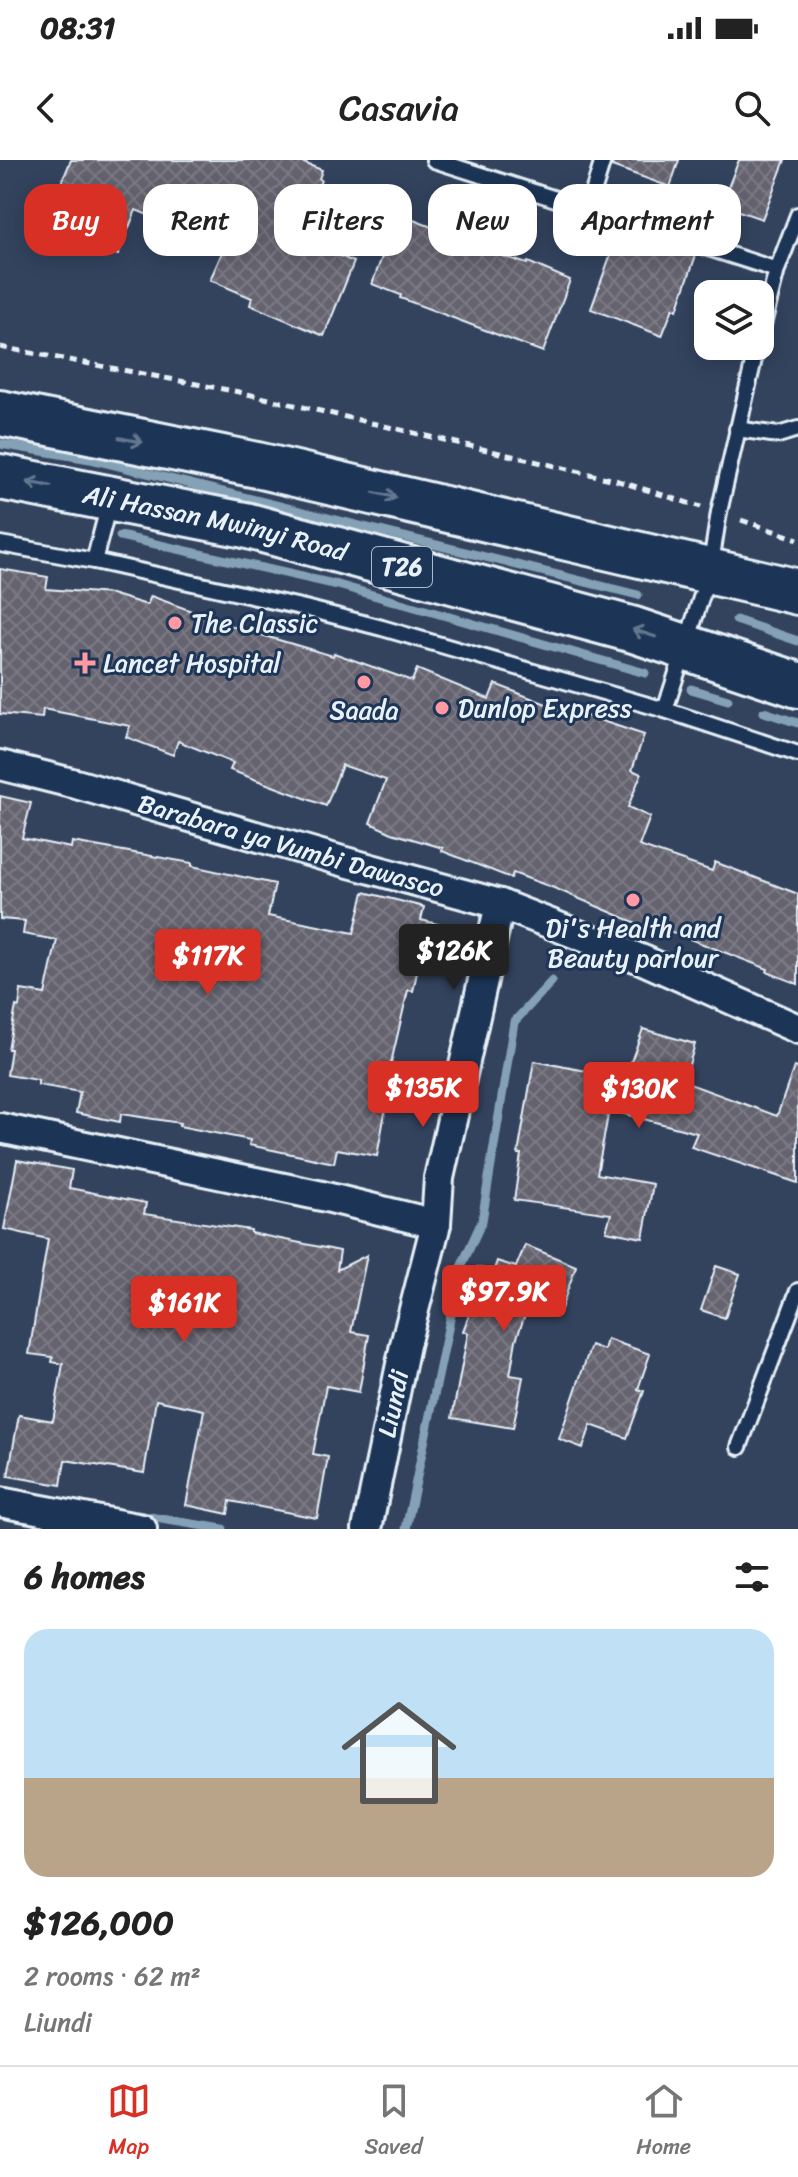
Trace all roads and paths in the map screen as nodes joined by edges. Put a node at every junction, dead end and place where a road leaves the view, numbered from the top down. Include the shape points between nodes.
1 (434, 160) edge
2 (603, 160) edge
3 (596, 184) edge
4 (553, 198) edge
5 (798, 215) edge
6 (734, 256) edge
7 (777, 270) junction
8 (774, 282) edge
9 (0, 347) edge
10 (754, 360) edge
11 (0, 413) edge
12 (737, 429) junction
13 (798, 429) edge
14 (0, 477) edge
15 (111, 497) junction
16 (719, 512) junction
17 (798, 539) edge
18 (0, 544) edge
19 (94, 561) junction
20 (710, 570) junction
21 (798, 592) edge
22 (688, 647) junction
23 (798, 685) edge
24 (665, 710) junction
25 (798, 754) edge
26 (0, 765) edge
27 (500, 904) junction
28 (798, 1029) edge
29 (0, 1128) edge
30 (436, 1224) junction
31 (798, 1291) edge
32 (739, 1447) dead end
33 (0, 1502) edge
34 (142, 1529) edge
35 (367, 1529) edge

1 - 4 lane
2 - 3 lane
5 - 7 lane
6 - 7 lane
7 - 8 lane
9 - 16 path via 239,392 615,480
10 - 12 lane
11 -> 20 highway via 257,465
12 - 13 lane via 778,435
12 - 16 lane
15 -> 14 highway, Ali Hassan Mwinyi Road / T26
15 - 19 lane
22 -> 15 highway, Ali Hassan Mwinyi Road / T26 via 245,525
16 - 17 path
16 - 20 lane
18 - 19 lane
19 - 24 lane via 321,612
20 - 21 highway
20 - 22 lane
22 - 23 highway, Ali Hassan Mwinyi Road / T26
22 - 24 lane
24 - 25 lane
26 - 27 street, Barabara ya Vumbi Dawasco
27 - 28 street, Barabara ya Vumbi Dawasco
27 - 30 street, Liundi via 439,1178
29 - 30 street
30 - 35 street, Liundi
31 - 32 lane
33 - 34 street

